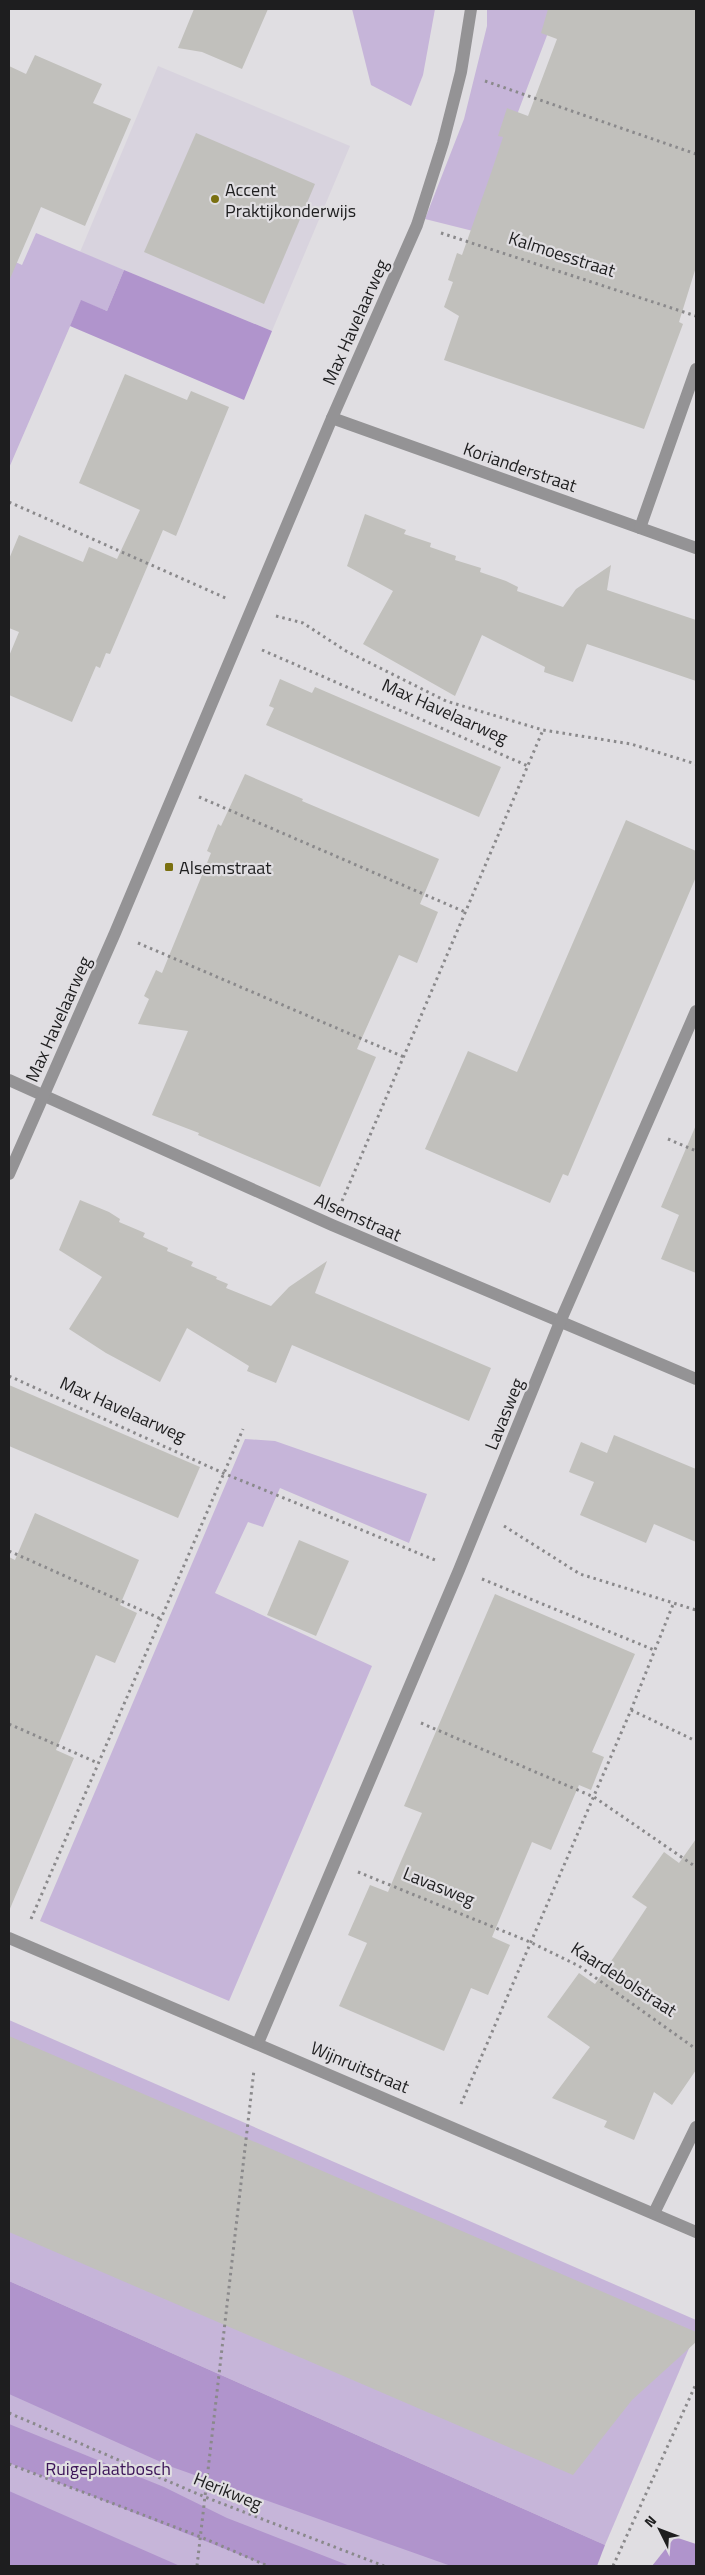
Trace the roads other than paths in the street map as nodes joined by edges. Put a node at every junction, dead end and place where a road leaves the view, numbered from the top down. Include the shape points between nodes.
1 (471, 9) edge
2 (696, 370) edge
3 (332, 418) junction
4 (640, 528) junction
5 (696, 548) edge
6 (696, 1011) edge
7 (9, 1080) edge
8 (43, 1094) junction
9 (9, 1174) edge
10 (560, 1322) junction
11 (696, 1379) edge
12 (15, 1940) edge
13 (258, 2043) junction
14 (696, 2128) edge
15 (654, 2213) junction
16 (696, 2232) edge

1 - 3 street, Max Havelaarweg via 461,72 417,225
2 - 4 street
3 - 4 street, Korianderstraat
3 - 8 street, Max Havelaarweg via 177,788
4 - 5 street, Korianderstraat
6 - 10 street, Lavasweg
7 - 8 street, Alsemstraat
8 - 9 street, Max Havelaarweg
8 - 10 street, Alsemstraat via 332,1225
10 - 11 street, Alsemstraat
10 - 13 street, Lavasweg
12 - 13 street, Wijnruitstraat
13 - 15 street, Wijnruitstraat
14 - 15 street
15 - 16 street, Wijnruitstraat

